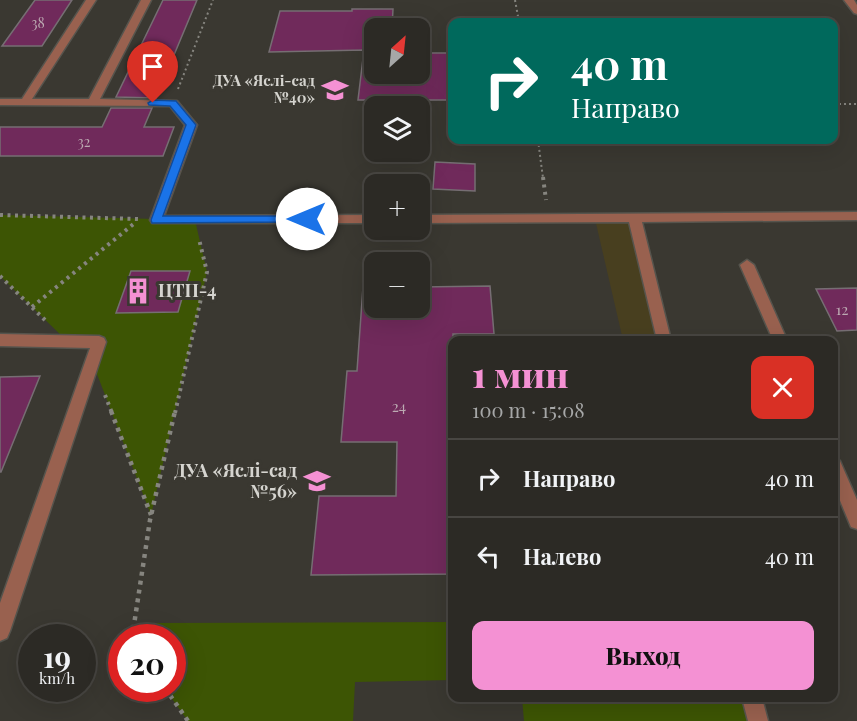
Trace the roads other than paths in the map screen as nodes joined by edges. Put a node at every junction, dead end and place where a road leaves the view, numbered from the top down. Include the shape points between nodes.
1 (91, 0) edge
2 (146, 0) edge
3 (849, 0) edge
4 (857, 11) edge
5 (0, 102) edge
6 (25, 102) junction
7 (93, 102) junction
8 (857, 216) edge
9 (364, 219) edge
10 (430, 219) edge
11 (634, 219) junction
12 (747, 265) dead end
13 (663, 336) edge
14 (778, 336) edge
15 (0, 340) edge
16 (838, 476) edge
17 (857, 521) edge
18 (0, 631) edge
19 (753, 702) edge
20 (758, 721) edge

1 - 6 lane
2 - 7 lane
3 - 4 lane
5 - 6 lane
6 - 7 lane
7 - 9 lane via 173,103 191,125 156,220
8 - 11 lane
10 - 11 lane
11 - 13 lane
12 - 14 lane
15 - 18 lane via 99,342
16 - 17 lane
19 - 20 lane

